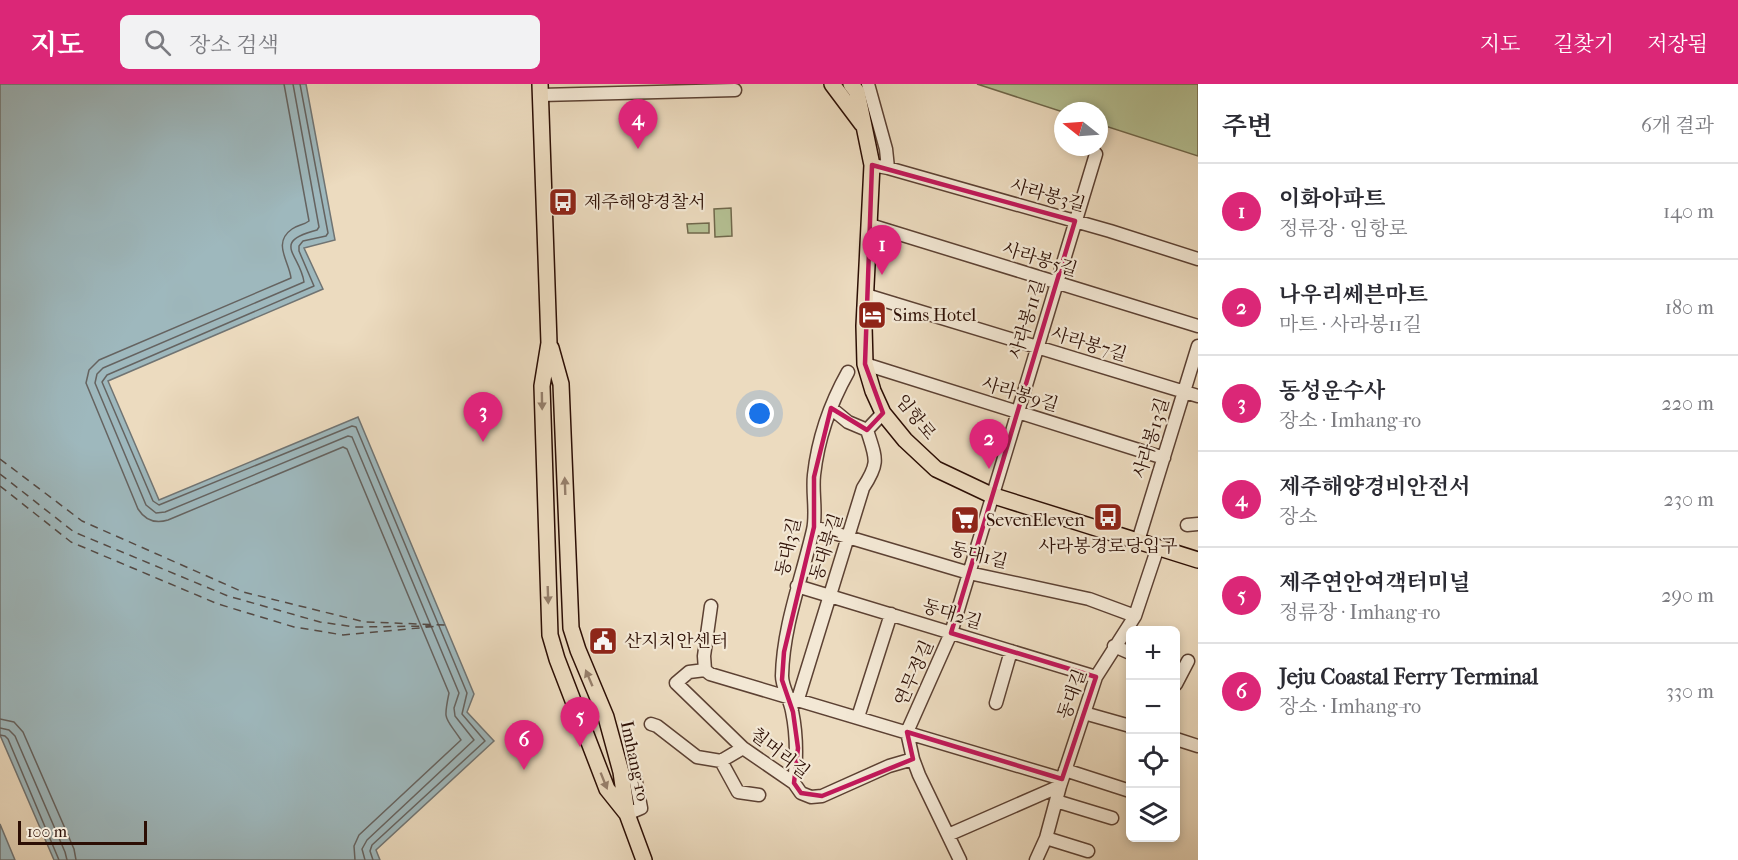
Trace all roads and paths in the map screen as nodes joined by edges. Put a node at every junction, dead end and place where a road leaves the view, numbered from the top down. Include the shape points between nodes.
1 (832, 84) edge
2 (851, 84) edge
3 (868, 85) edge
4 (540, 90) edge
5 (735, 90) dead end
6 (864, 127) junction
7 (1094, 156) edge
8 (872, 165) junction
9 (888, 168) junction
10 (1075, 221) junction
11 (870, 225) junction
12 (1198, 259) edge
13 (1057, 283) junction
14 (866, 295) junction
15 (1198, 327) edge
16 (549, 343) junction
17 (1198, 346) edge
18 (1036, 347) junction
19 (865, 364) junction
20 (848, 372) dead end
21 (1184, 392) junction
22 (1198, 396) edge
23 (831, 408) junction
24 (1017, 412) junction
25 (883, 413) junction
26 (867, 430) junction
27 (1164, 458) junction
28 (991, 495) junction
29 (814, 527) junction
30 (849, 537) junction
31 (1138, 541) junction
32 (1158, 547) junction
33 (1198, 560) edge
34 (969, 573) junction
35 (797, 586) junction
36 (830, 596) junction
37 (711, 606) dead end
38 (891, 614) junction
39 (1135, 616) junction
40 (951, 633) junction
41 (1114, 646) junction
42 (1011, 651) junction
43 (1126, 651) edge
44 (1188, 661) dead end
45 (705, 670) junction
46 (1180, 673) edge
47 (1096, 677) junction
48 (793, 698) junction
49 (996, 703) dead end
50 (1084, 713) junction
51 (858, 717) junction
52 (651, 724) dead end
53 (1126, 725) edge
54 (908, 732) junction
55 (1180, 740) edge
56 (1198, 746) edge
57 (743, 748) junction
58 (912, 759) junction
59 (721, 761) junction
60 (635, 777) dead end
61 (1063, 779) junction
62 (794, 783) junction
63 (1126, 790) edge
64 (759, 795) dead end
65 (1056, 801) junction
66 (627, 814) junction
67 (1112, 818) dead end
68 (948, 835) junction
69 (1046, 838) junction
70 (644, 860) edge
71 (960, 860) edge
72 (1036, 860) edge
73 (1071, 860) edge

1 - 6 main road, 임항로
2 - 6 main road via 857,92
3 - 9 street
4 - 5 street
4 - 16 main road
6 - 8 main road, 임항로
7 - 10 street, 사라봉11길
8 - 9 street, 사라봉3길
8 - 11 main road, 임항로
9 - 10 street, 사라봉3길
10 - 12 street, 사라봉3길
10 - 13 street, 사라봉11길
11 - 13 street, 사라봉5길
11 - 14 main road, 임항로
13 - 15 street, 사라봉5길
13 - 18 street, 사라봉11길
14 - 18 street, 사라봉7길
14 - 19 main road, 임항로
66 -> 16 main road, Imhang-ro via 621,772 606,717 571,628 561,384
16 -> 66 main road, Imhang-ro via 542,386 550,635 607,789
17 - 21 street, 사라봉13길
18 - 21 street, 사라봉7길
18 - 24 street, 사라봉11길
19 - 24 street, 사라봉9길
19 - 25 main road, 임항로
20 - 23 street, 동대3길
21 - 22 street, 사라봉7길
21 - 27 street, 사라봉13길
23 - 26 street via 848,422
23 - 29 street, 동대3길 via 814,477
24 - 27 street, 사라봉9길
24 - 28 street, 사라봉11길
25 - 26 street
25 - 28 main road, 임항로 via 936,469
26 - 30 street, 동대북길 via 875,469 863,488
27 - 31 street, 사라봉13길
28 - 31 main road, 임항로
28 - 34 street, 연무정길
29 - 30 street, 동대1길
29 - 35 street, 동대3길
30 - 34 street, 동대1길
30 - 36 street, 동대북길
31 - 32 main road, 임항로
32 - 33 main road, 임항로
32 - 39 street, 동대길
34 - 39 street, 동대1길 via 1089,599
34 - 40 street, 연무정길
35 - 36 street, 동대2길
35 - 48 street, 동대3길 via 782,680
36 - 38 street, 동대2길
36 - 48 street, 동대북길
37 - 45 street
38 - 40 street, 동대2길
38 - 51 street
39 - 41 street, 동대길
40 - 42 street, 동대2길
40 - 54 street, 연무정길
41 - 43 street
41 - 47 street, 동대길
42 - 47 street, 동대2길
42 - 49 street
44 - 46 street
45 - 48 street
45 - 57 street, 칠머리길 via 689,672 676,683
47 - 50 street, 동대길
48 - 51 street
48 - 62 street, 동대3길 via 798,748
50 - 53 street
50 - 61 street, 동대길
51 - 54 street
52 - 59 street via 697,757
54 - 58 street, 연무정길
54 - 61 street
55 - 56 street
57 - 59 street
57 - 62 street, 칠머리길
58 - 62 street, 칠머리길 via 822,796 801,793
58 - 68 street, 연무정길
59 - 64 street via 738,792
60 - 66 street via 641,808
61 - 63 street
61 - 65 street, 동대길
61 - 68 street
65 - 67 street
65 - 69 street, 동대길
66 - 70 main road
68 - 71 street, 연무정길
69 - 72 street, 동대길
69 - 73 street via 1082,849

